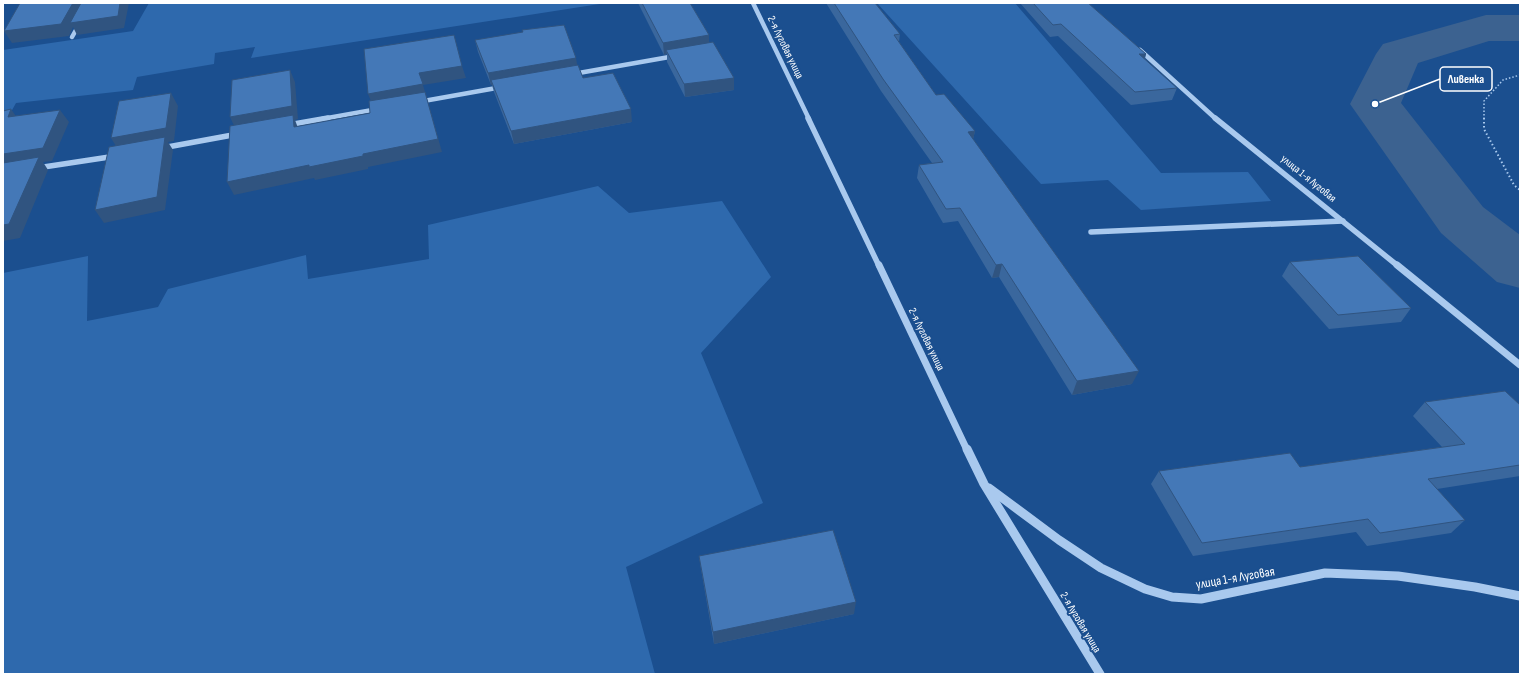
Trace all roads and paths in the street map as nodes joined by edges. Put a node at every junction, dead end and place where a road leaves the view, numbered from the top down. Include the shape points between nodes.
1 (753, 3) edge
2 (83, 17) edge
3 (72, 37) edge
4 (1134, 45) edge
5 (678, 56) edge
6 (569, 75) edge
7 (1520, 75) edge
8 (507, 86) edge
9 (413, 103) edge
10 (382, 108) edge
11 (281, 126) edge
12 (242, 133) edge
13 (156, 149) edge
14 (125, 154) edge
15 (34, 168) edge
16 (1520, 190) edge
17 (1343, 221) junction
18 (1091, 232) dead end
19 (1520, 365) edge
20 (984, 484) junction
21 (1520, 596) edge
22 (1100, 674) edge

1 - 20 street, 2-я Луговая улица
2 - 3 street
4 - 17 street, улица 1-я Луговая via 1203,108
5 - 6 street
7 - 16 path via 1503,80 1484,101 1484,129 1514,186
8 - 9 street
10 - 11 street
12 - 13 street
14 - 15 street
17 - 18 street
17 - 19 street, улица 1-я Луговая
20 - 21 street, улица 1-я Луговая via 1101,568 1145,589 1172,597 1201,599 1325,573 1398,576
20 - 22 street, 2-я Луговая улица

